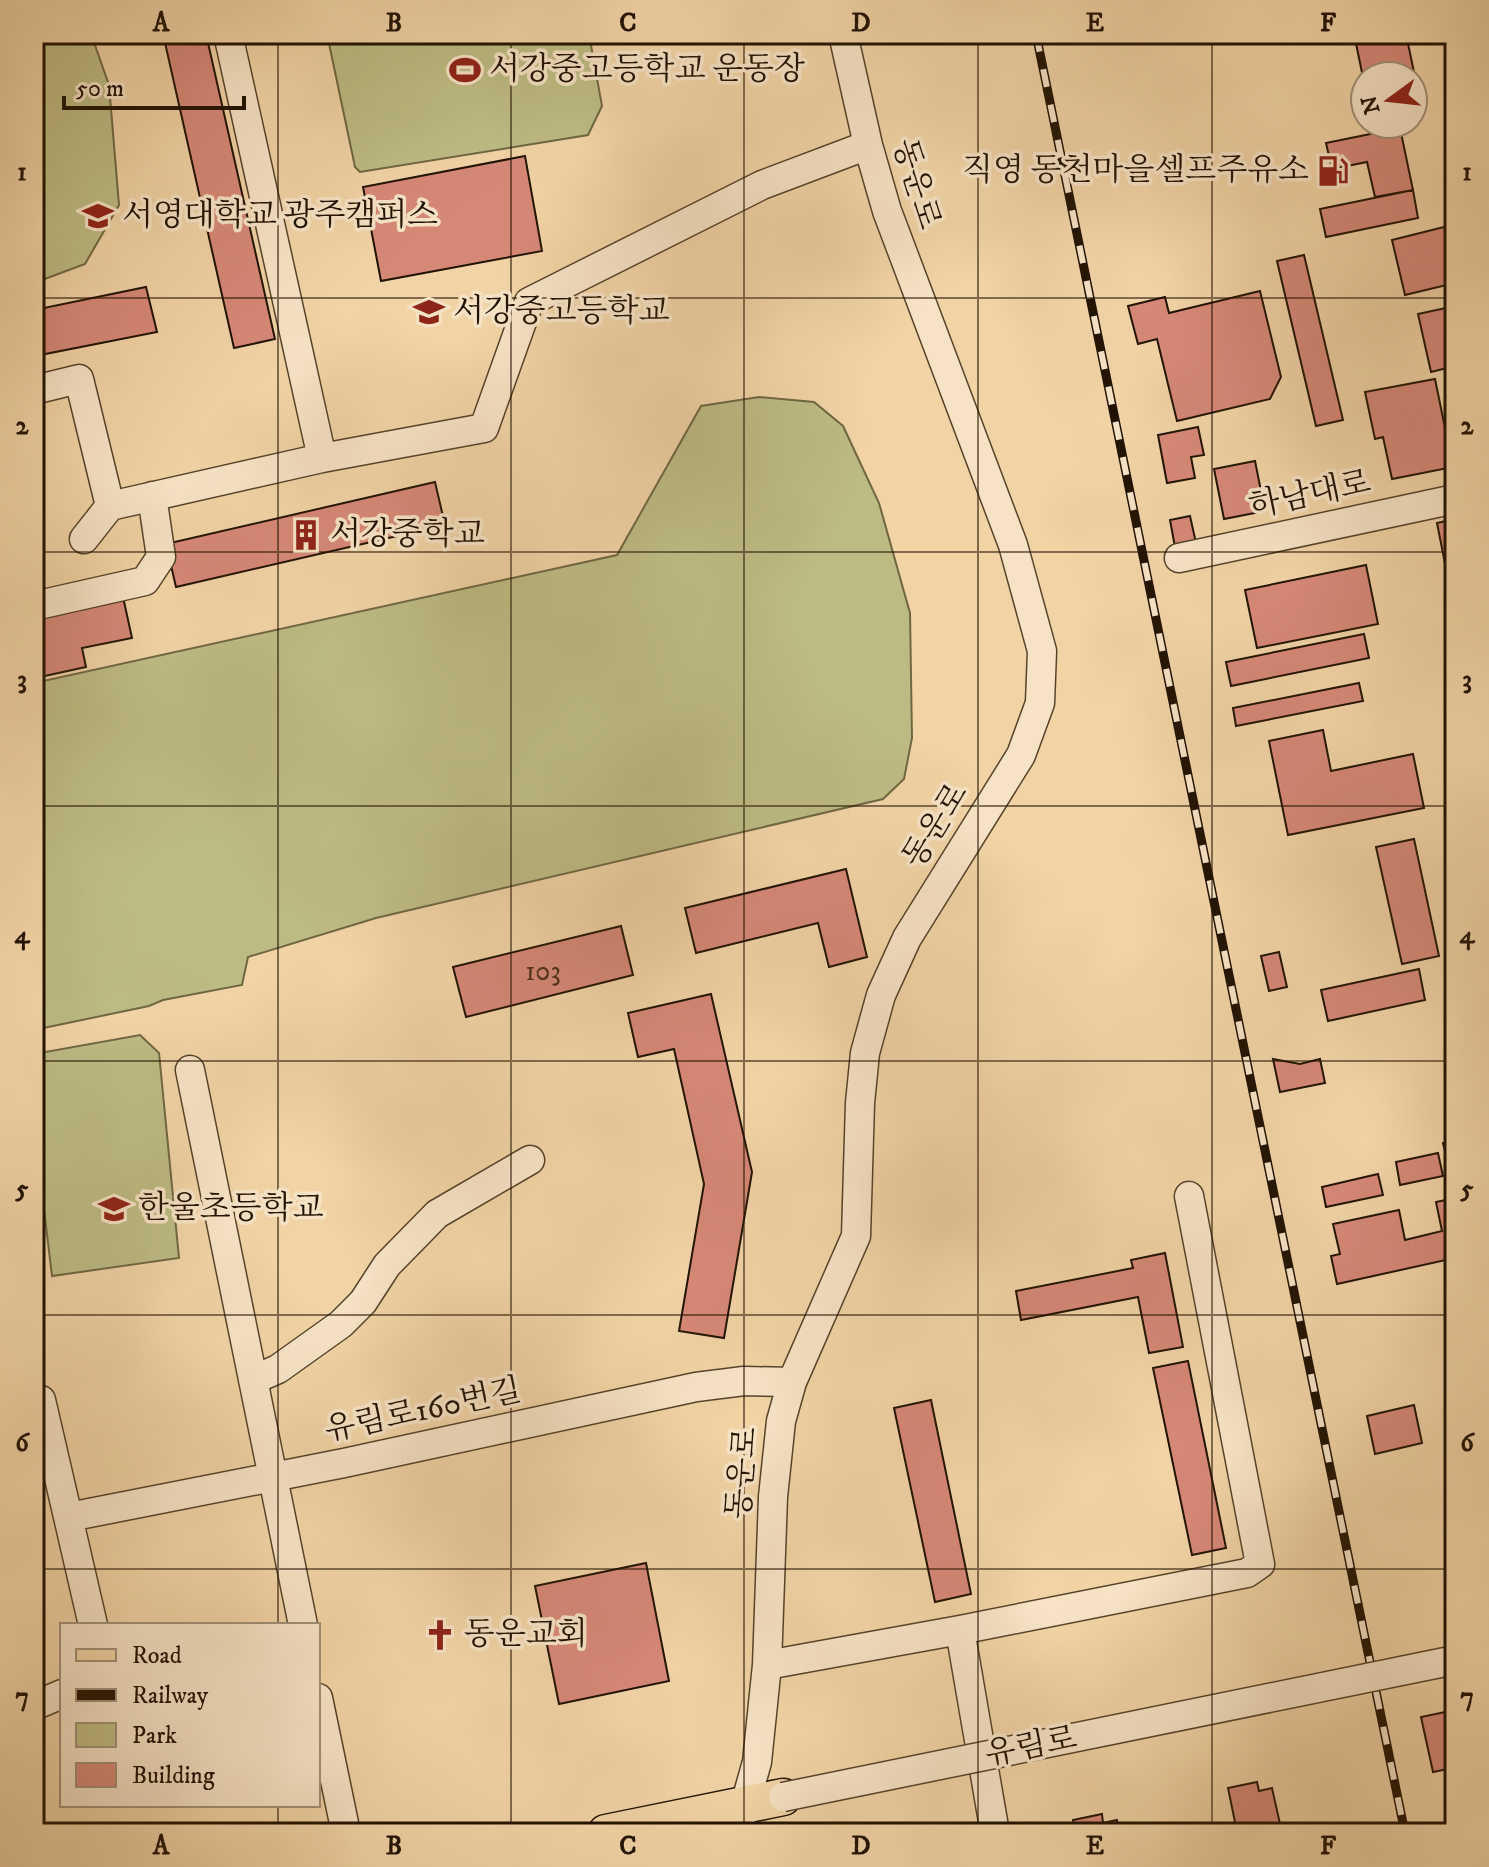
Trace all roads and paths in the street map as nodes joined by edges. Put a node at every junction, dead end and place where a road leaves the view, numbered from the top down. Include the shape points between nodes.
1 (228, 34) edge
2 (843, 34) edge
3 (868, 145) junction
4 (34, 390) edge
5 (322, 458) junction
6 (152, 496) junction
7 (1455, 499) edge
8 (110, 506) junction
9 (84, 539) dead end
10 (1179, 558) dead end
11 (34, 606) edge
12 (190, 1070) dead end
13 (530, 1160) dead end
14 (1189, 1196) dead end
15 (253, 1380) junction
16 (792, 1382) junction
17 (41, 1400) dead end
18 (273, 1477) junction
19 (69, 1517) junction
20 (93, 1623) edge
21 (303, 1623) edge
22 (960, 1630) junction
23 (1455, 1660) edge
24 (767, 1665) junction
25 (60, 1695) edge
26 (34, 1706) edge
27 (320, 1708) edge
28 (783, 1797) joint
29 (741, 1819) edge
30 (346, 1833) edge
31 (606, 1833) edge
32 (995, 1833) edge

1 - 5 street
2 - 3 street, 동운로
3 - 5 street via 762,185 529,302 484,428
3 - 16 street, 동운로 via 912,279 1013,545 1042,651 1040,703 1021,755 907,938 881,995 865,1053 856,1236
4 - 8 street via 79,379
5 - 6 street
6 - 8 street
6 - 11 street via 161,557 145,581
7 - 10 street, 하남대로
8 - 9 street
12 - 15 street
13 - 15 street via 437,1214 387,1265 341,1324 278,1369
14 - 22 street via 1260,1564 1247,1573
15 - 18 street
16 - 18 street, 유림로160번길 via 696,1387
16 - 24 street, 동운로 via 781,1421 773,1497
17 - 19 street
18 - 19 street, 유림로160번길
18 - 21 street
19 - 20 street
22 - 24 street
22 - 32 street
23 - 28 street, 유림로, bridge
24 - 29 street, 동운로 via 757,1762
25 - 26 street
27 - 30 street
28 - 29 main road, 유림로
29 - 31 main road, 유림로

